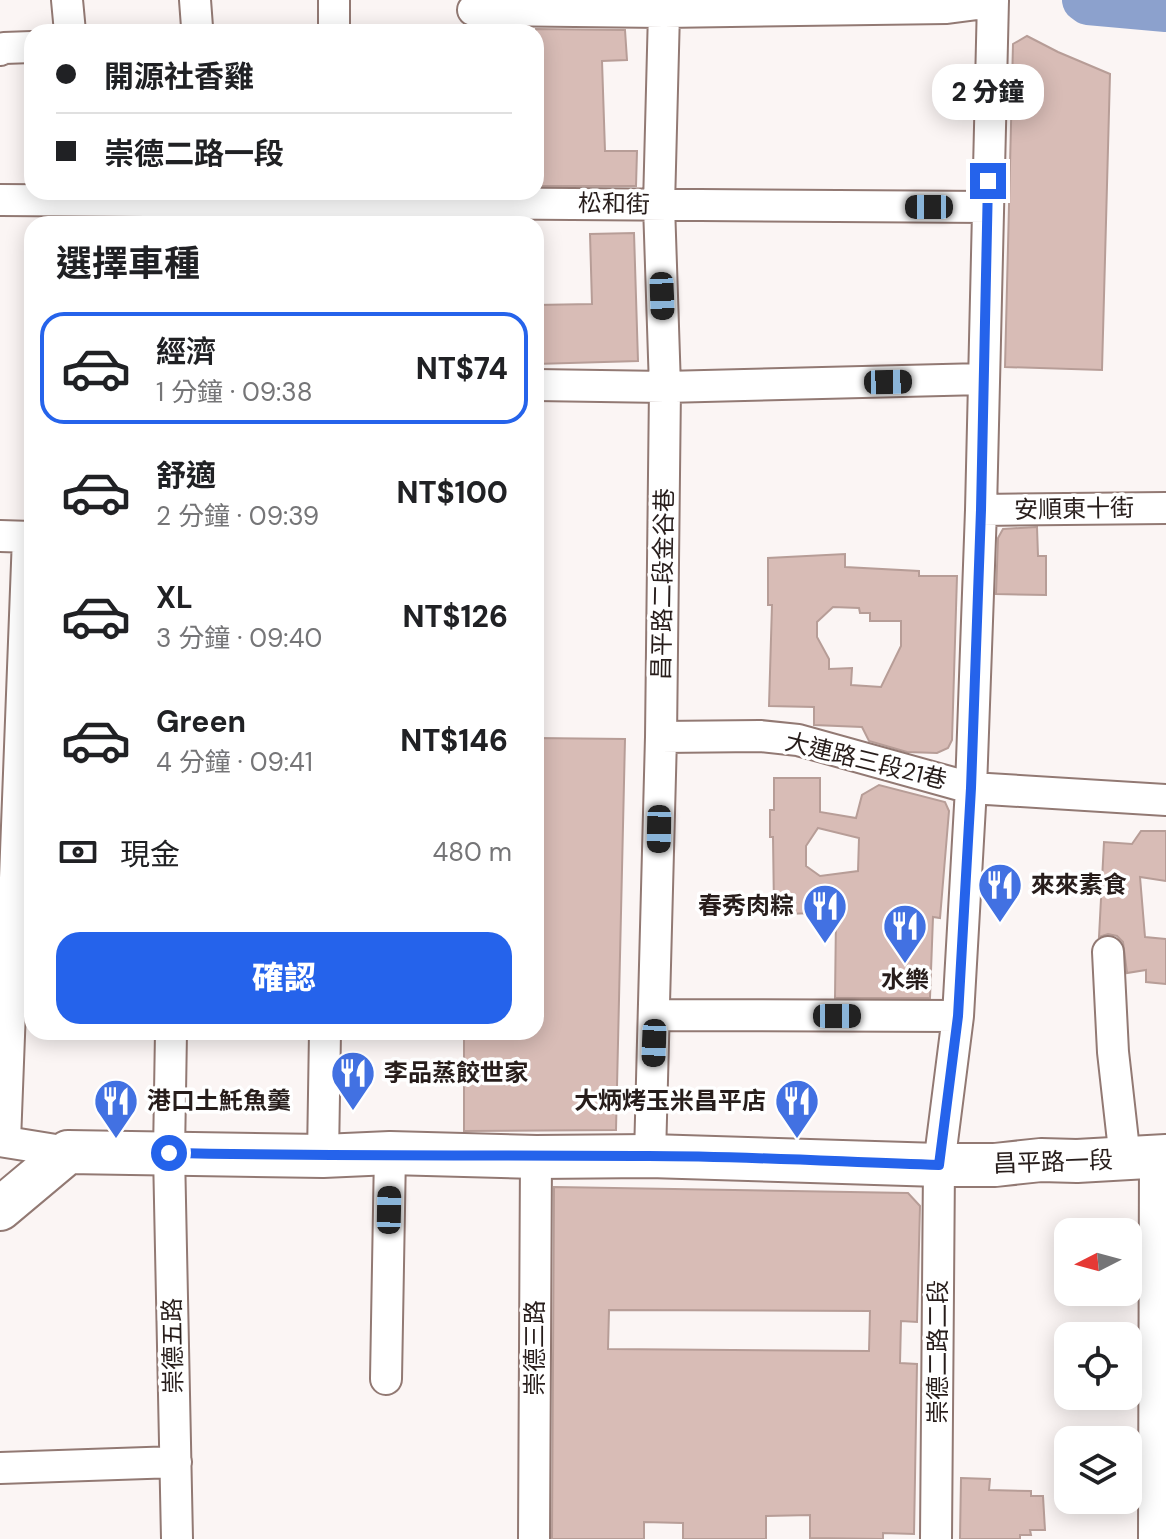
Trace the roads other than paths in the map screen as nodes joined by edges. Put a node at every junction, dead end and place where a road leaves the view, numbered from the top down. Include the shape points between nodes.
1 (67, 0) edge
2 (334, 0) edge
3 (993, 1) edge
4 (473, 10) dead end
5 (664, 12) junction
6 (69, 24) edge
7 (334, 24) edge
8 (0, 200) edge
9 (659, 205) junction
10 (336, 206) edge
11 (988, 207) junction
12 (478, 213) edge
13 (983, 379) junction
14 (544, 385) edge
15 (665, 387) junction
16 (1166, 508) edge
17 (981, 510) junction
18 (20, 537) edge
19 (11, 679) edge
20 (661, 737) junction
21 (971, 788) junction
22 (1166, 800) edge
23 (1108, 952) dead end
24 (5, 984) edge
25 (655, 1015) junction
26 (958, 1016) junction
27 (171, 1040) edge
28 (325, 1040) edge
29 (2, 1141) edge
30 (68, 1152) junction
31 (169, 1153) junction
32 (390, 1153) junction
33 (323, 1156) junction
34 (650, 1156) junction
35 (536, 1157) junction
36 (1149, 1157) edge
37 (939, 1165) junction
38 (0, 1209) edge
39 (386, 1379) dead end
40 (176, 1462) junction
41 (0, 1468) edge
42 (1158, 1534) edge
43 (177, 1539) edge
44 (534, 1539) edge
45 (936, 1539) edge

1 - 6 street
2 - 7 street
3 - 5 street via 947,8
3 - 11 street, 崇德二路二段
4 - 5 street
5 - 9 street, 昌平路二段金谷巷
8 - 10 street, 松和街
9 - 11 street, 松和街
9 - 12 street, 松和街
9 - 15 street, 昌平路二段金谷巷
10 - 12 street, 松和街
11 - 13 street, 崇德二路二段
13 - 15 street
13 - 17 street, 崇德二路二段
14 - 15 street
15 - 20 street, 昌平路二段金谷巷
16 - 17 street, 安順東十街
17 - 21 street, 崇德二路二段
18 - 19 street
19 - 24 street
20 - 21 street, 大連路三段21巷 via 798,740
20 - 25 street, 昌平路二段金谷巷
21 - 22 street, 大連路三段21巷
21 - 26 street, 崇德二路二段
23 - 36 street via 1113,1052
24 - 29 street
25 - 26 street
25 - 34 street, 昌平路二段金谷巷
26 - 37 street, 崇德二路二段
27 - 31 street, 崇德五路
28 - 33 street
29 - 30 street
30 - 31 street, 昌平路一段
30 - 38 street
31 - 33 street, 昌平路一段
31 - 40 street, 崇德五路
32 - 33 street, 昌平路一段
32 - 35 street, 昌平路一段
32 - 39 street
34 - 35 street, 昌平路一段
34 - 37 street, 昌平路一段
35 - 44 street, 崇德三路
36 - 37 street, 昌平路一段
36 - 42 street
37 - 45 street, 崇德二路二段
40 - 41 street
40 - 43 street, 崇德五路

